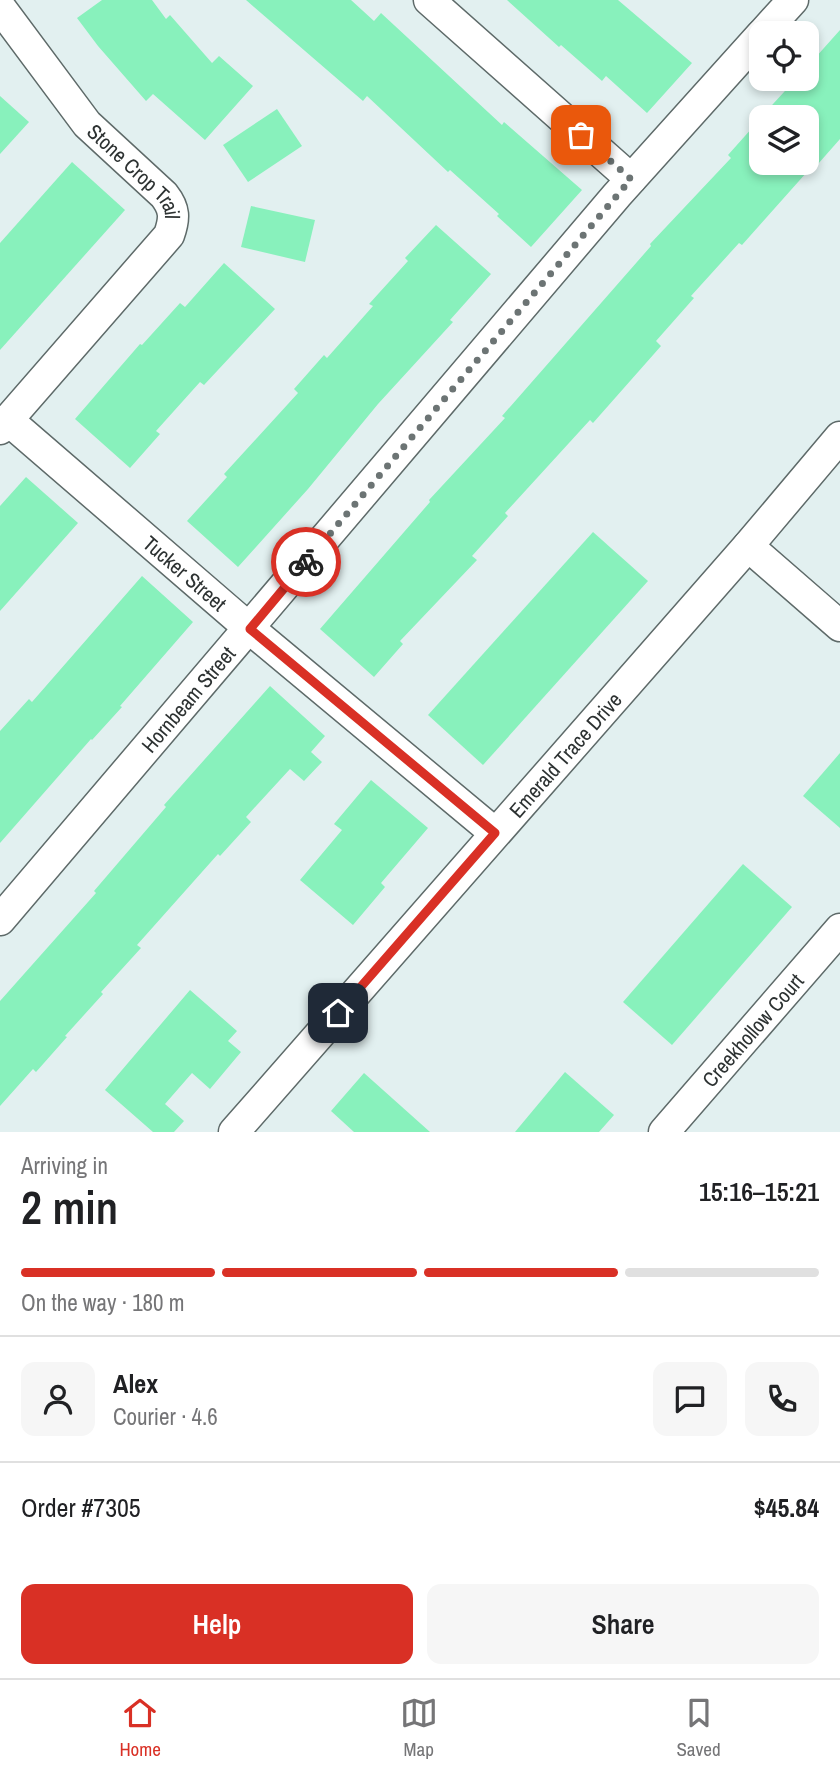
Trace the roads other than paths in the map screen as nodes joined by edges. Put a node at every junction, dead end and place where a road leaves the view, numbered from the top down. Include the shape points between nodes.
1 (429, 0) edge
2 (793, 0) edge
3 (0, 7) edge
4 (774, 21) edge
5 (749, 48) edge
6 (631, 179) junction
7 (4, 424) edge
8 (840, 437) edge
9 (748, 546) junction
10 (840, 626) edge
11 (250, 629) junction
12 (495, 833) junction
13 (0, 920) edge
14 (840, 929) edge
15 (234, 1132) edge
16 (664, 1132) edge

1 - 6 street
2 - 4 street, Hornbeam Street
3 - 7 street, Stone Crop Trail via 87,124 164,195 173,206 175,220 169,235
5 - 6 street, Hornbeam Street
6 - 11 street, Hornbeam Street
7 - 11 street, Tucker Street
8 - 9 street, Emerald Trace Drive
9 - 10 street
9 - 12 street, Emerald Trace Drive
11 - 12 street, Tucker Street
11 - 13 street, Hornbeam Street
12 - 15 street, Emerald Trace Drive
14 - 16 street, Creekhollow Court

